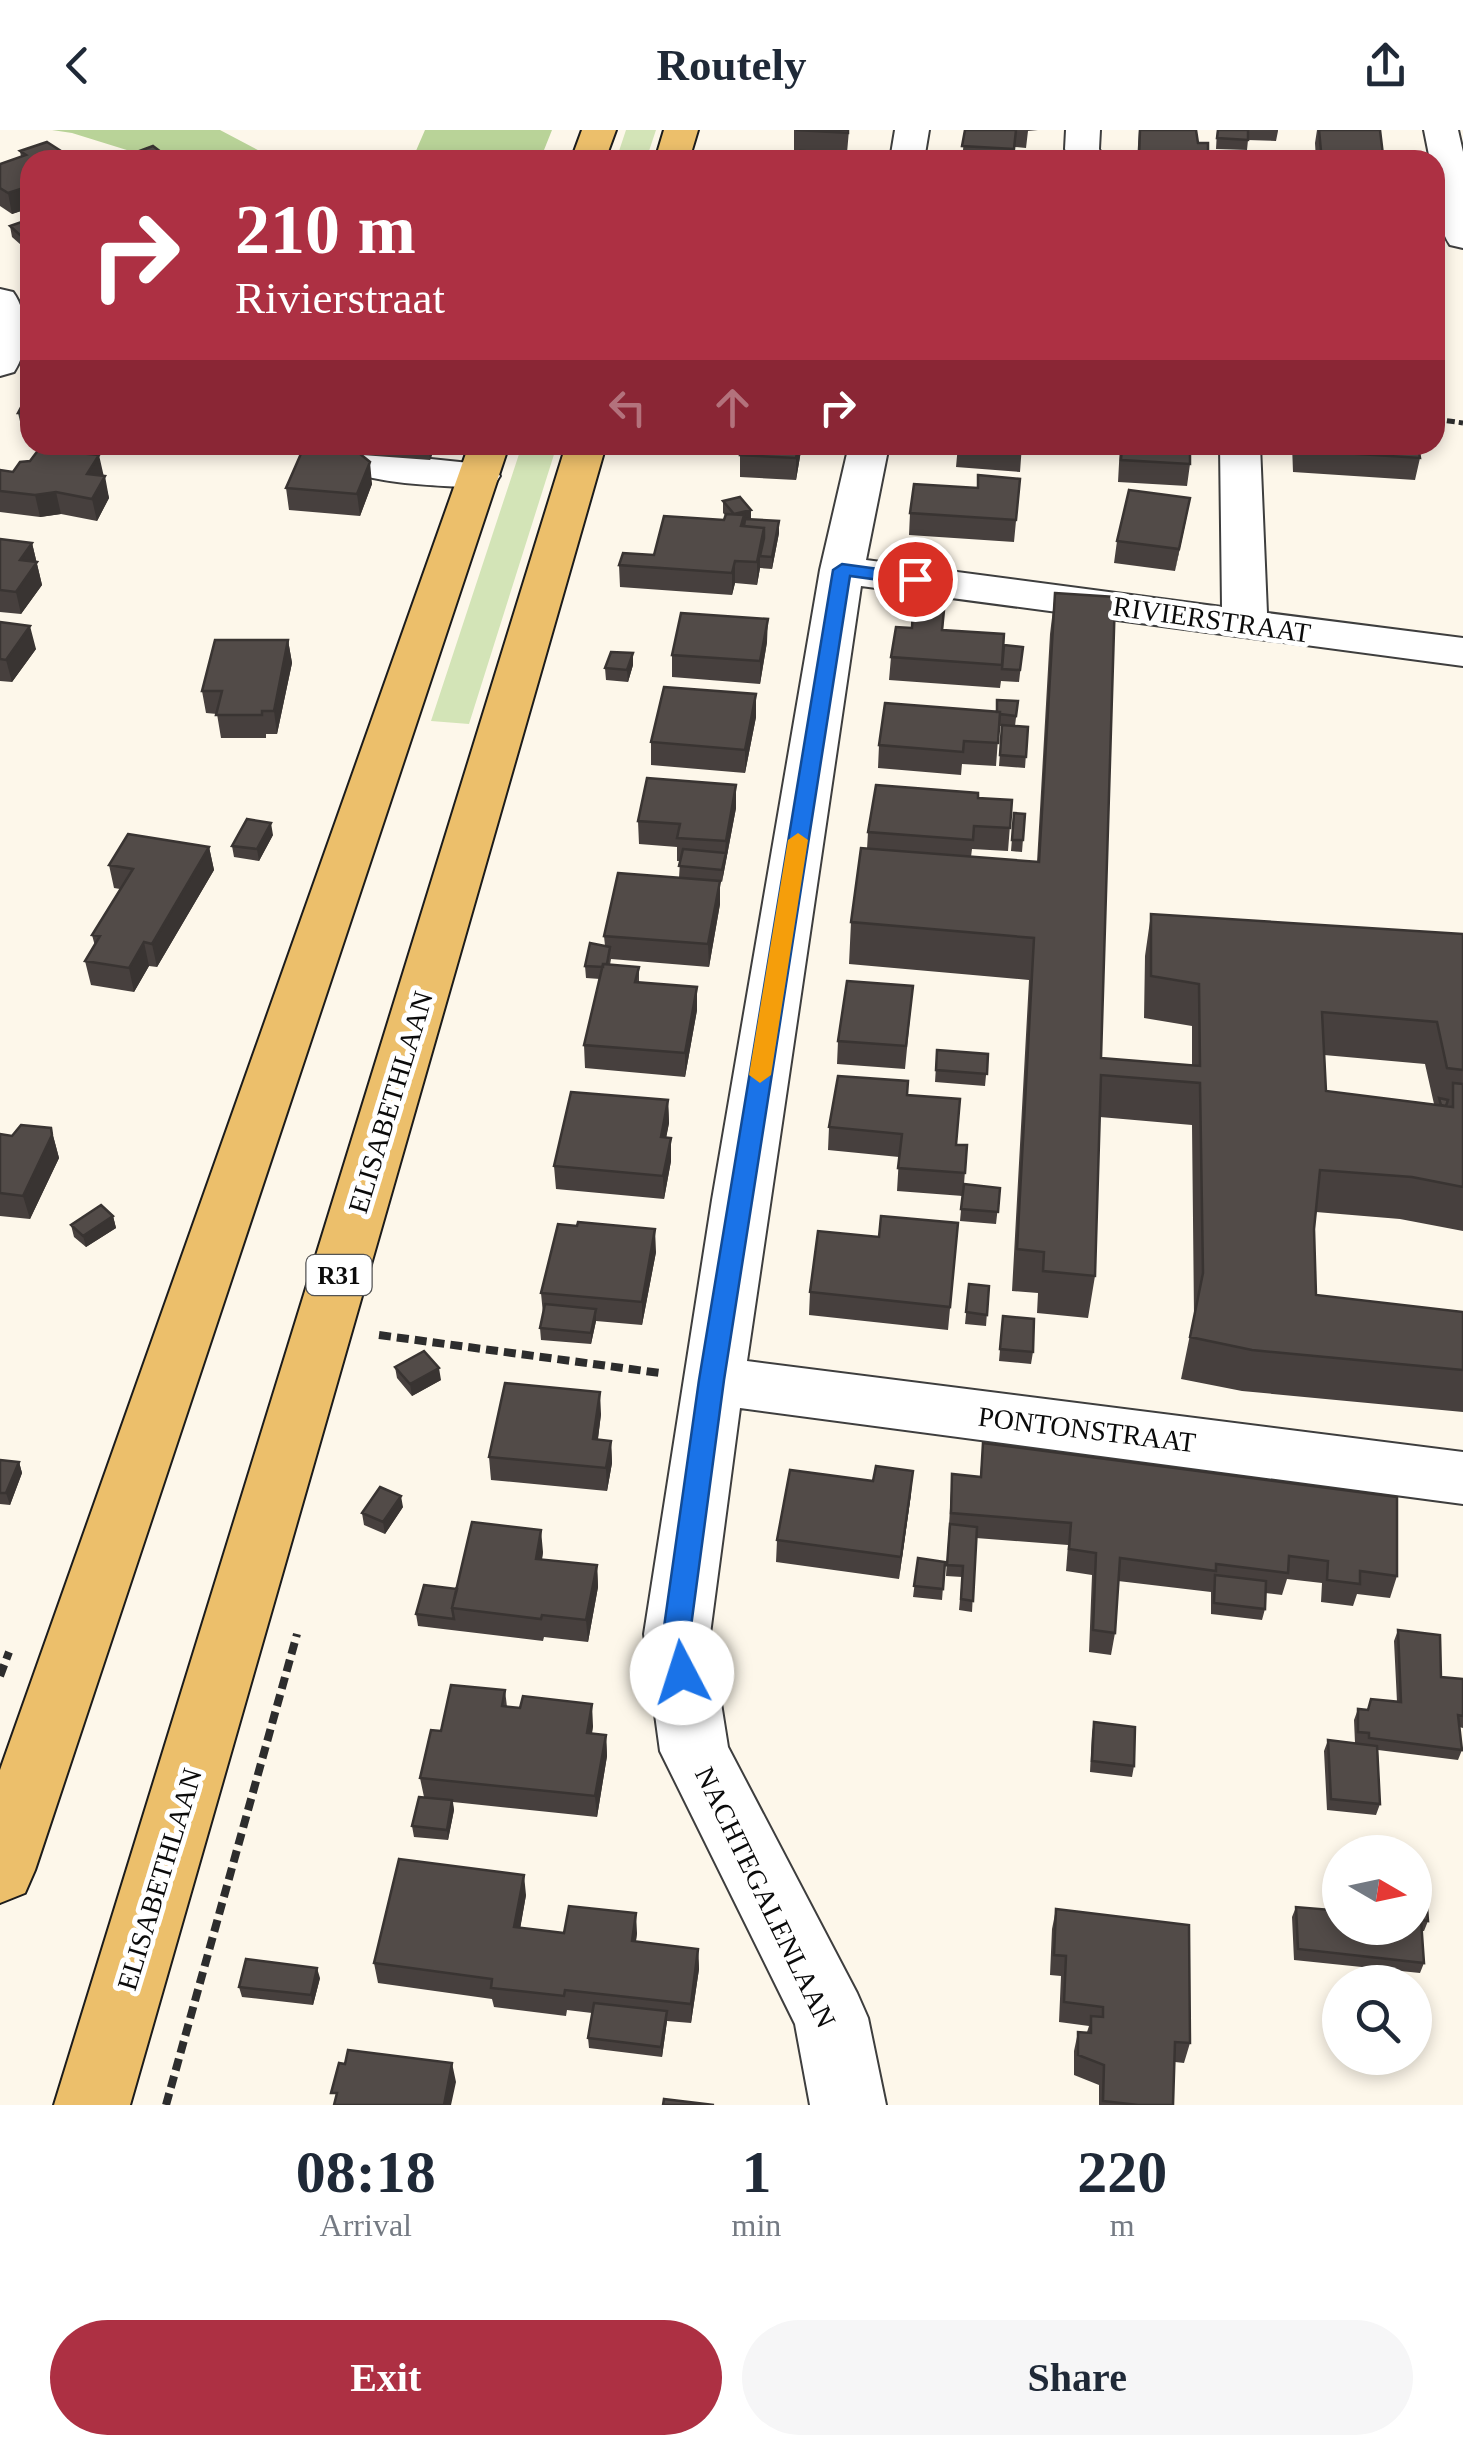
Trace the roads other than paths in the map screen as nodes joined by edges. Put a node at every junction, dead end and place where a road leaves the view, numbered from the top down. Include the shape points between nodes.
1 (1441, 130) edge
2 (1463, 237) edge
3 (0, 300) edge
4 (0, 364) edge
5 (352, 455) edge
6 (583, 455) edge
7 (867, 455) edge
8 (1240, 455) edge
9 (484, 461) edge
10 (842, 570) junction
11 (1245, 623) junction
12 (1463, 652) edge
13 (712, 1380) junction
14 (1463, 1478) edge
15 (0, 1870) edge
16 (92, 2105) edge
17 (848, 2105) edge

1 - 2 street
3 - 4 street via 8,324
5 - 9 street via 364,464
6 - 16 main road, ELISABETHLAAN / R31
7 - 10 street, NACHTEGALENLAAN
8 - 11 street
9 - 15 main road
10 - 11 street, RIVIERSTRAAT
10 - 13 street, NACHTEGALENLAAN
11 - 12 street, RIVIERSTRAAT
13 - 14 street, PONTONSTRAAT
13 - 17 street, NACHTEGALENLAAN via 677,1634 694,1751 831,2018

